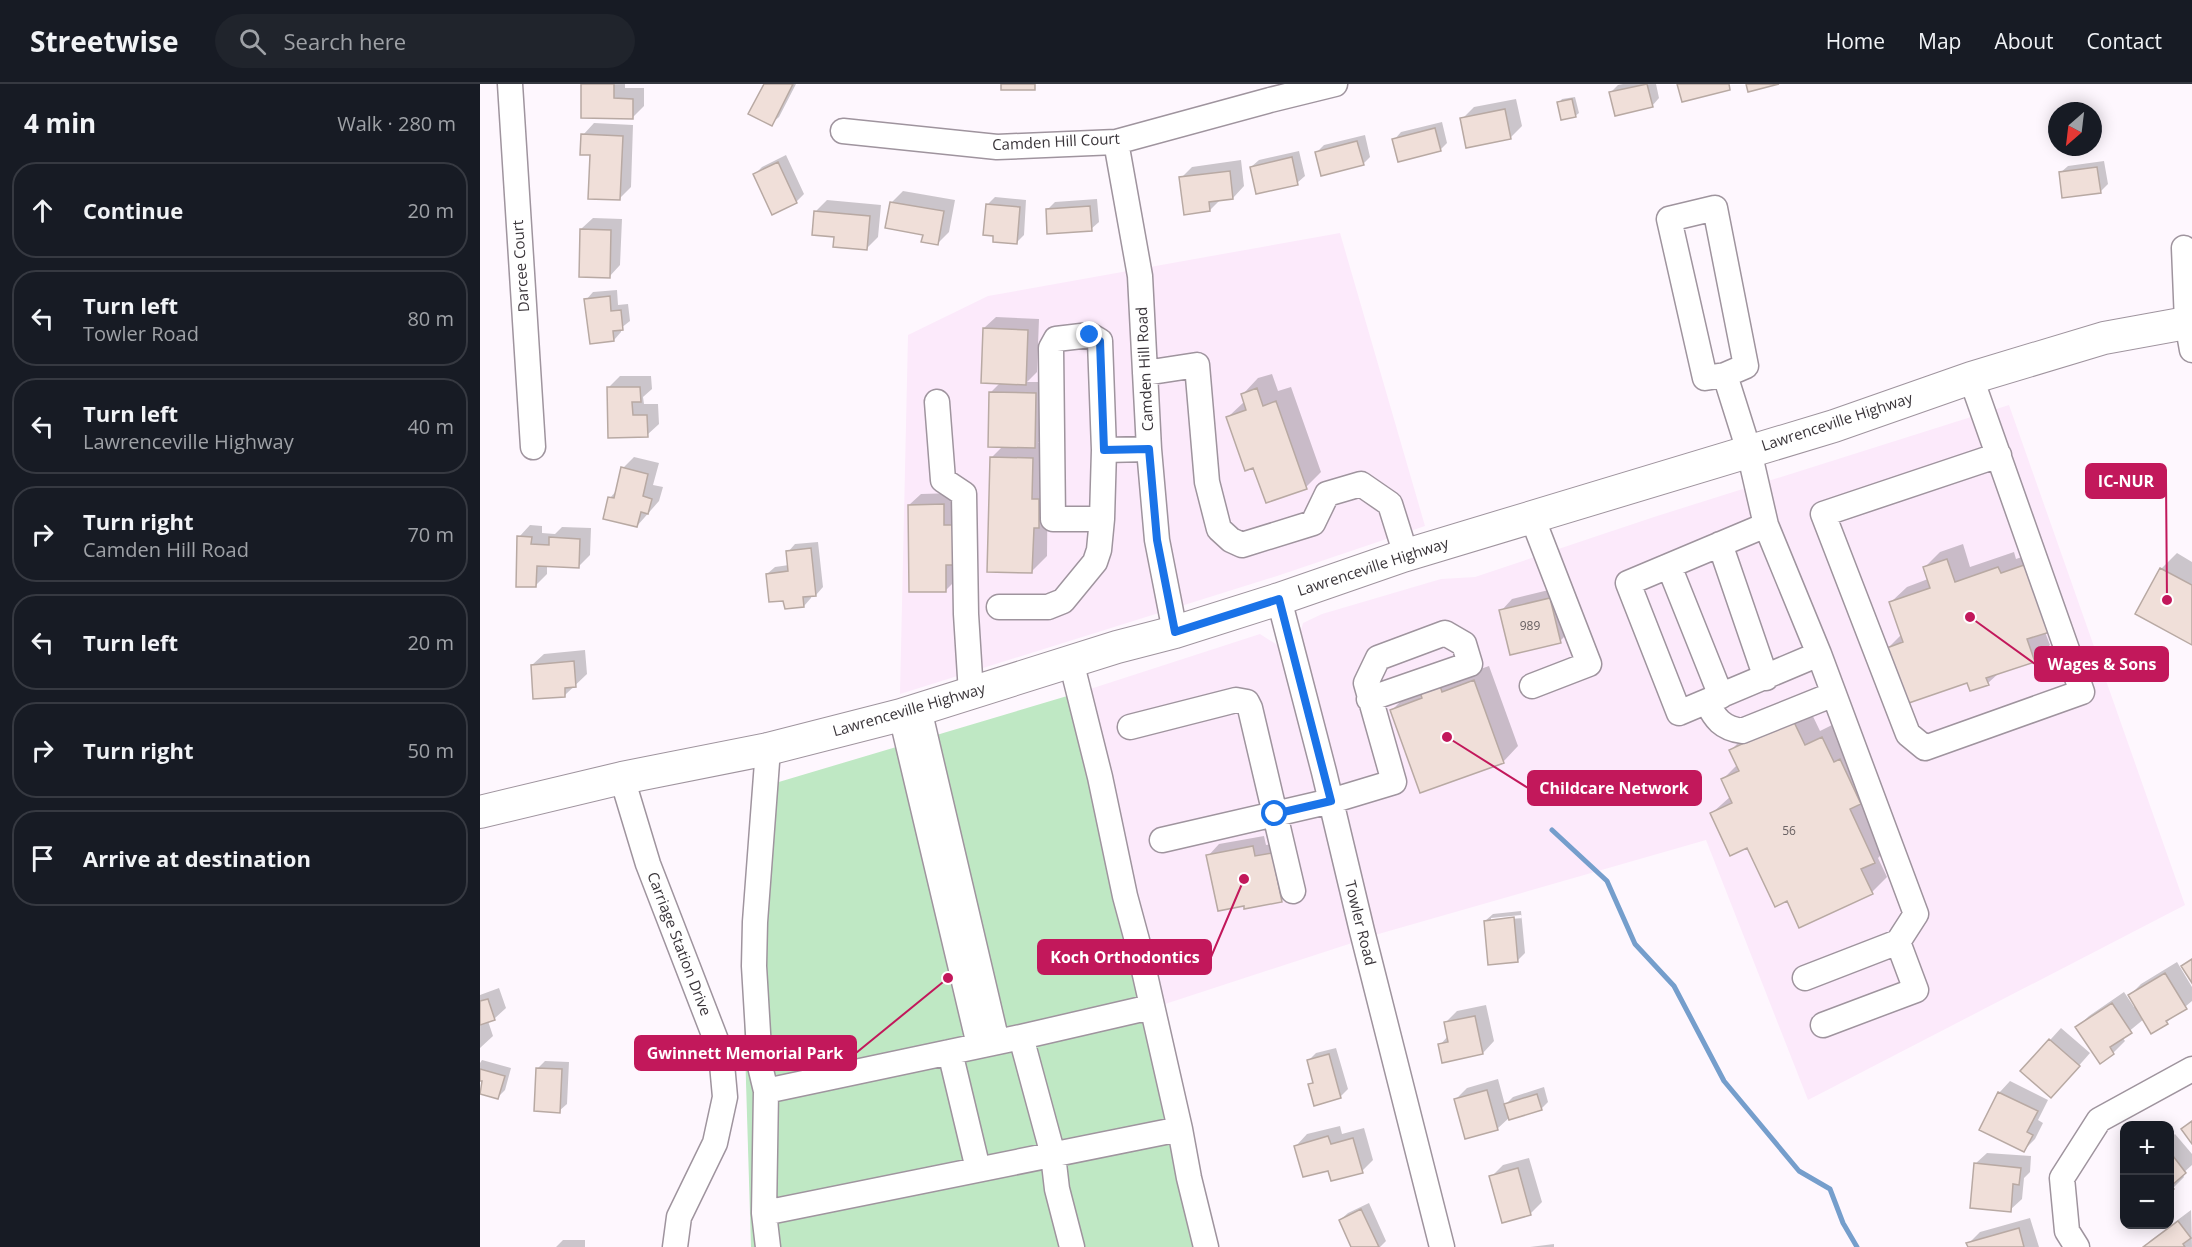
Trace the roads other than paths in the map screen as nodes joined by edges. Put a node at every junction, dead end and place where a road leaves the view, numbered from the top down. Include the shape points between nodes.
1 (510, 84) edge
2 (1335, 84) edge
3 (843, 131) dead end
4 (1116, 142) junction
5 (2184, 248) dead end
6 (2190, 331) edge
7 (1145, 373) junction
8 (1725, 375) junction
9 (1971, 378) junction
10 (937, 402) dead end
11 (533, 447) dead end
12 (1149, 449) junction
13 (1104, 450) junction
14 (1749, 451) junction
15 (1999, 455) junction
16 (1532, 517) junction
17 (1102, 519) junction
18 (1766, 525) junction
19 (1720, 544) junction
20 (1406, 555) junction
21 (1669, 566) junction
22 (1279, 599) junction
23 (999, 607) dead end
24 (1175, 632) junction
25 (1819, 654) junction
26 (1071, 661) junction
27 (1766, 678) junction
28 (1532, 686) dead end
29 (971, 693) junction
30 (1834, 694) junction
31 (1369, 699) dead end
32 (1714, 699) junction
33 (910, 712) junction
34 (1130, 727) dead end
35 (768, 749) junction
36 (622, 778) junction
37 (1331, 801) junction
38 (480, 812) edge
39 (1275, 814) junction
40 (1162, 840) dead end
41 (1293, 891) dead end
42 (1898, 942) junction
43 (1805, 978) dead end
44 (1151, 1006) junction
45 (1823, 1025) dead end
46 (1021, 1037) junction
47 (988, 1044) junction
48 (950, 1052) junction
49 (2192, 1069) edge
50 (766, 1090) junction
51 (1180, 1129) junction
52 (1053, 1155) junction
53 (978, 1169) junction
54 (764, 1213) junction
55 (675, 1247) edge
56 (768, 1247) edge
57 (1072, 1247) edge
58 (1206, 1247) edge
59 (1442, 1247) edge
60 (2077, 1247) edge

1 - 11 street, Darcee Court
2 - 4 street, Camden Hill Court
3 - 4 street, Camden Hill Court via 998,147
4 - 7 street, Camden Hill Road via 1140,276
5 - 6 street
6 - 9 main road, Lawrenceville Highway via 2104,338
7 - 12 street, Camden Hill Road
7 - 20 street via 1197,365 1207,482 1219,529 1231,540 1242,544 1313,523 1327,494 1361,484 1390,504
8 - 8 street via 1705,378 1669,219 1715,208 1746,366
8 - 14 street
9 - 14 main road, Lawrenceville Highway
9 - 15 street
10 - 29 street via 944,480 964,494
12 - 13 street
12 - 24 street, Camden Hill Road via 1157,540
13 - 17 street
13 - 17 street via 1100,341 1090,335 1056,339 1051,348 1053,519
14 - 16 main road, Lawrenceville Highway
14 - 18 street
15 - 15 street via 2082,692 1925,748 1908,734 1823,514
16 - 20 main road, Lawrenceville Highway
16 - 28 street via 1589,664
17 - 23 street via 1095,562 1063,601 1048,607
18 - 19 street
18 - 25 street
19 - 21 street
19 - 27 street
20 - 22 main road, Lawrenceville Highway
21 - 32 street
21 - 32 street via 1628,583 1679,713
22 - 24 main road, Lawrenceville Highway
22 - 37 street, Towler Road
24 - 26 main road, Lawrenceville Highway
25 - 27 street
25 - 30 street
26 - 29 main road, Lawrenceville Highway
26 - 44 street
27 - 32 street
29 - 33 main road, Lawrenceville Highway
30 - 32 street via 1742,731 1720,724
30 - 42 street via 1916,914
31 - 37 street via 1394,782
33 - 35 main road, Lawrenceville Highway
33 - 47 street
34 - 39 street via 1236,700 1247,702
35 - 36 main road, Lawrenceville Highway
35 - 50 street via 754,966 760,1066
36 - 38 main road, Lawrenceville Highway
36 - 55 street, Carriage Station Drive via 648,864 721,1053 725,1097 715,1143 679,1217
37 - 39 street
37 - 59 street, Towler Road
39 - 40 street
39 - 41 street
42 - 43 street
42 - 45 street via 1916,990
44 - 46 street
44 - 51 street
46 - 47 street
46 - 52 street
47 - 48 street
48 - 50 street
48 - 53 street
49 - 60 street via 2099,1120 2062,1178 2067,1231
50 - 54 street
51 - 52 street
51 - 58 street
52 - 53 street
52 - 57 street
53 - 54 street
54 - 56 street

